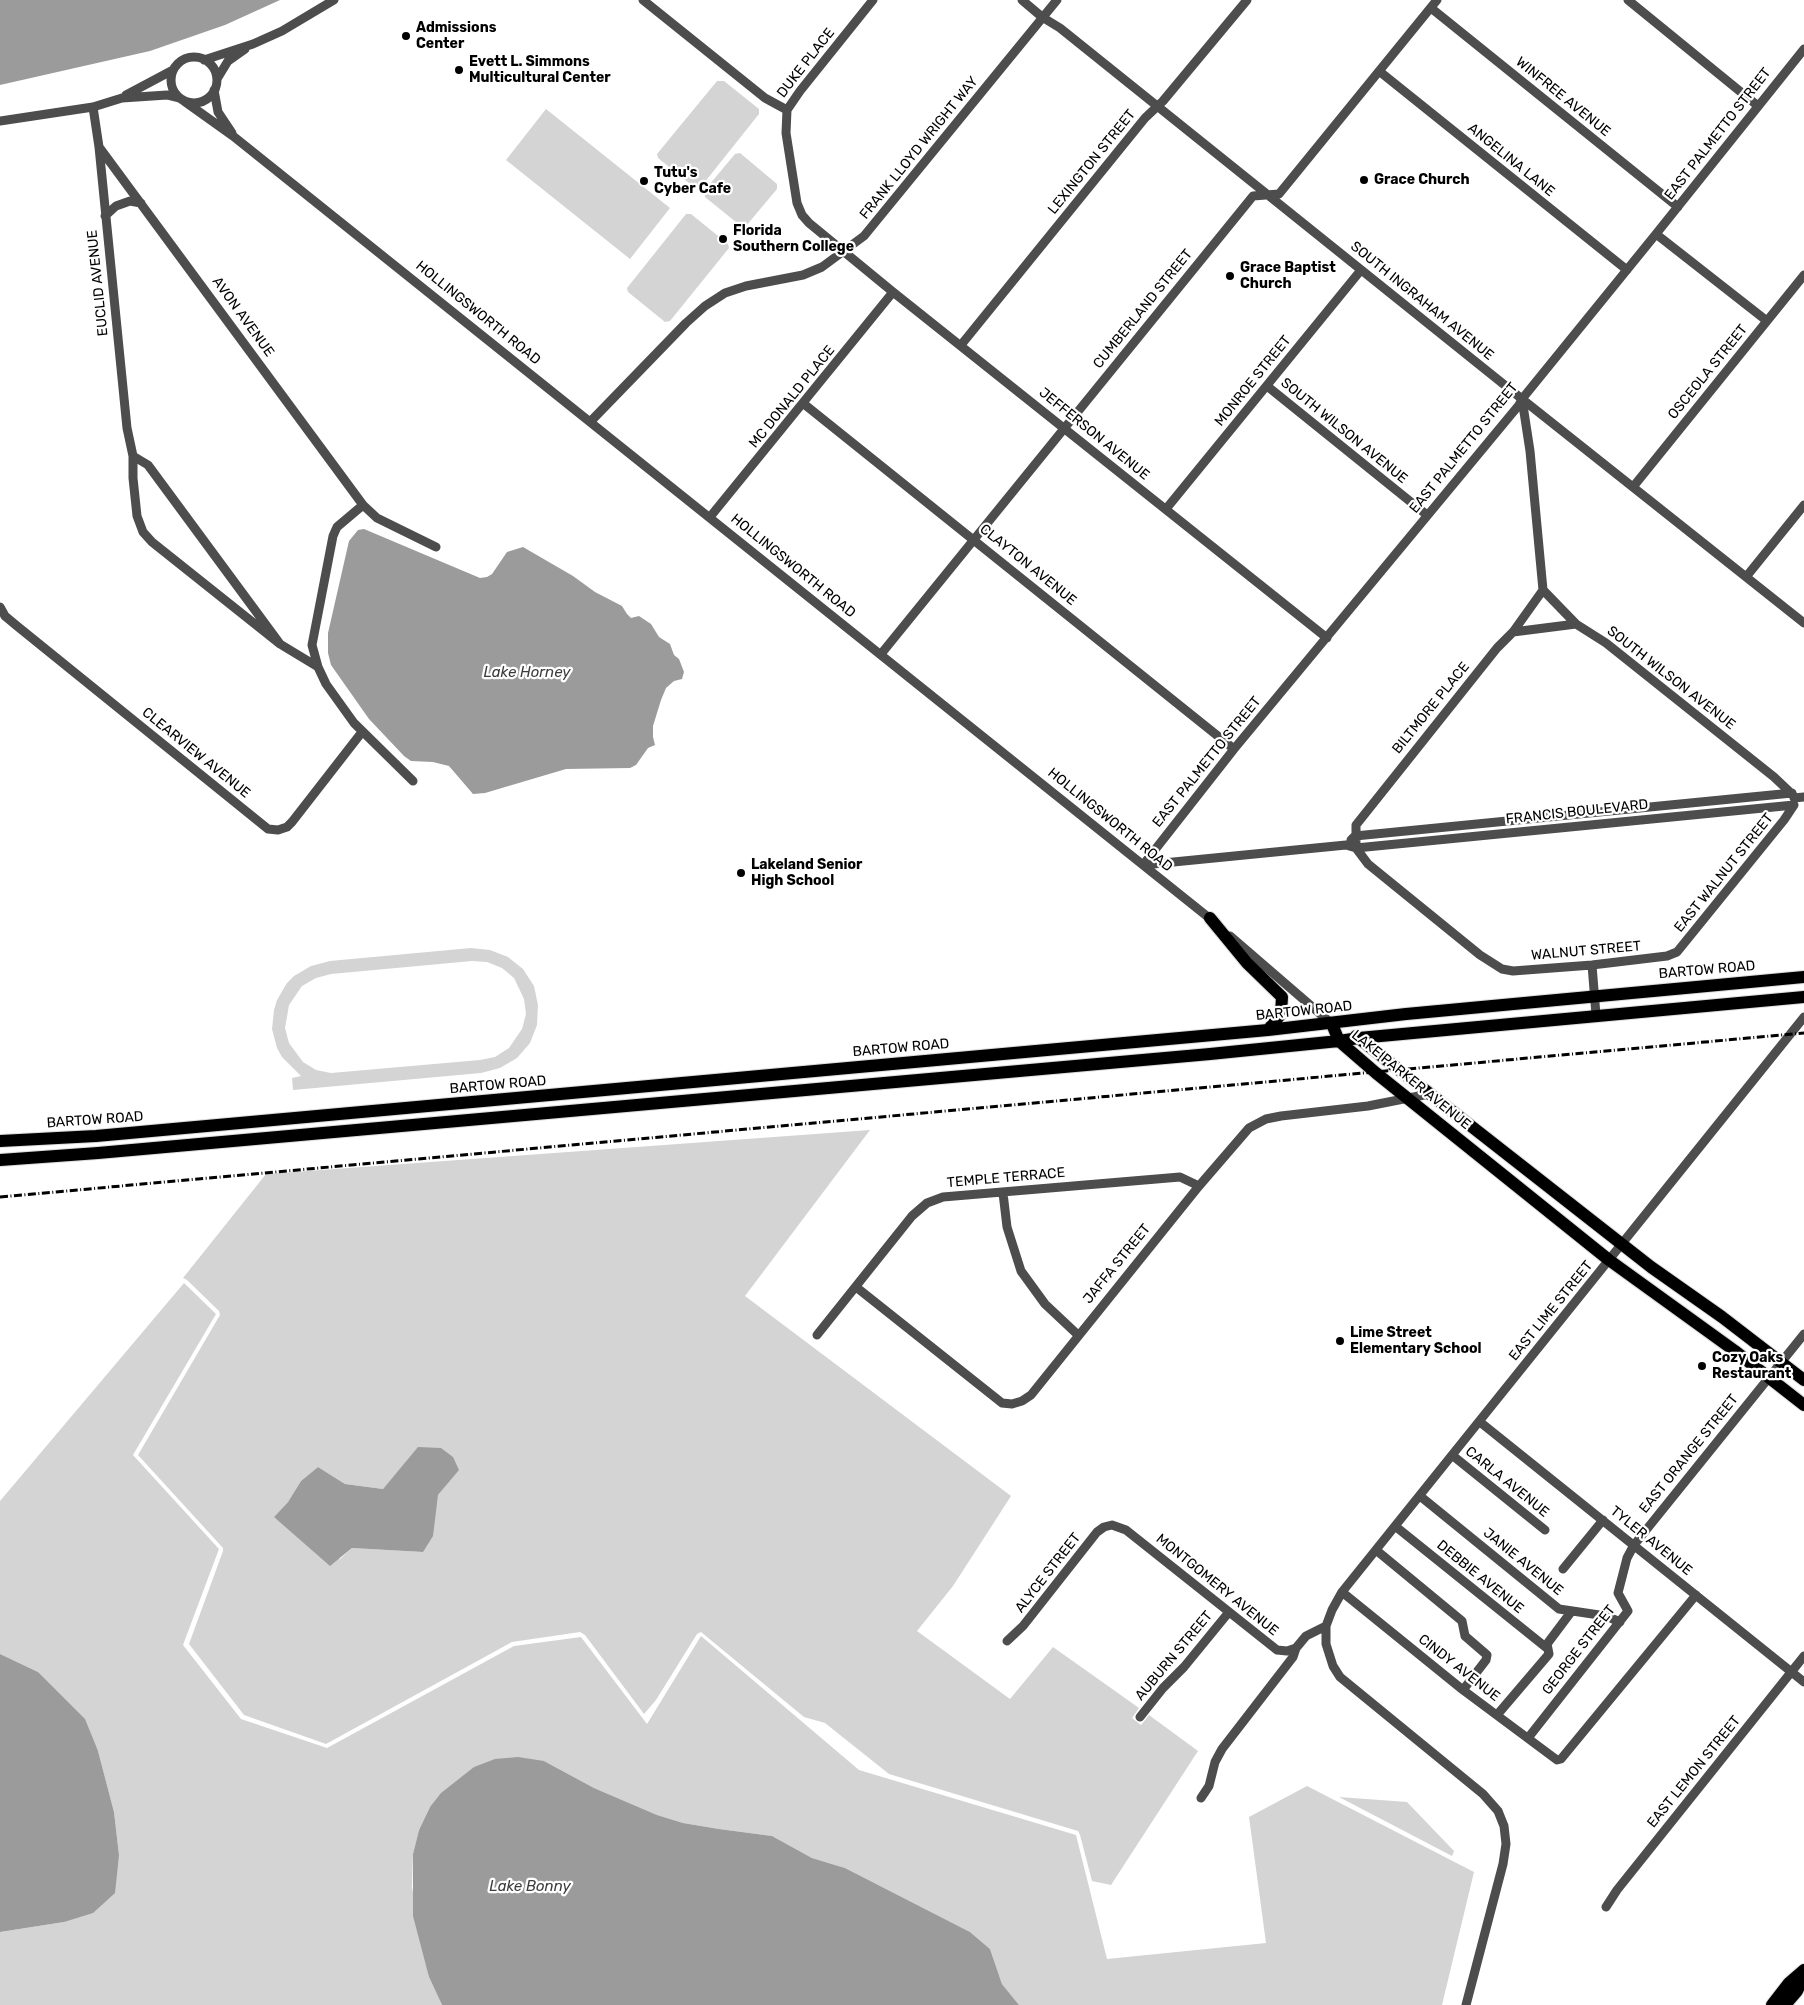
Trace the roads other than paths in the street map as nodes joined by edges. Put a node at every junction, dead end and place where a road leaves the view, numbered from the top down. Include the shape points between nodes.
1 (334, 0) edge
2 (643, 0) edge
3 (873, 0) edge
4 (1022, 0) edge
5 (1057, 0) edge
6 (1247, 0) edge
7 (1437, 0) edge
8 (1628, 0) edge
9 (1431, 8) junction
10 (1042, 17) junction
11 (253, 44) junction
12 (1804, 48) edge
13 (204, 60) junction
14 (173, 70) junction
15 (1379, 71) junction
16 (217, 79) junction
17 (214, 90) junction
18 (122, 98) junction
19 (181, 100) junction
20 (1758, 106) junction
21 (93, 107) junction
22 (1157, 107) junction
23 (787, 110) junction
24 (0, 121) edge
25 (234, 136) junction
26 (99, 147) junction
27 (1266, 194) junction
28 (141, 203) junction
29 (1678, 207) junction
30 (105, 216) junction
31 (1656, 234) junction
32 (843, 252) junction
33 (1361, 270) junction
34 (1627, 270) junction
35 (1804, 275) edge
36 (893, 292) junction
37 (1767, 321) junction
38 (961, 344) junction
39 (1267, 386) junction
40 (1522, 399) junction
41 (804, 404) junction
42 (591, 421) junction
43 (1064, 427) junction
44 (133, 456) junction
45 (1633, 487) junction
46 (363, 505) junction
47 (1804, 505) edge
48 (1166, 509) junction
49 (1427, 515) junction
50 (710, 518) junction
51 (974, 539) junction
52 (436, 547) dead end
53 (1746, 577) junction
54 (1543, 590) junction
55 (0, 607) edge
56 (1804, 623) edge
57 (1576, 624) junction
58 (1513, 632) junction
59 (1327, 638) junction
60 (280, 644) junction
61 (881, 654) junction
62 (318, 667) junction
63 (362, 732) junction
64 (1234, 749) junction
65 (413, 781) dead end
66 (1804, 797) edge
67 (1793, 799) junction
68 (1644, 808) junction
69 (1646, 819) junction
70 (1500, 822) junction
71 (1501, 834) junction
72 (1354, 836) junction
73 (1346, 845) junction
74 (1356, 848) junction
75 (1143, 865) junction
76 (1210, 918) junction
77 (1672, 954) joint
78 (1592, 965) junction
79 (1804, 977) edge
80 (1595, 996) junction
81 (1804, 996) edge
82 (1596, 1015) junction
83 (1804, 1017) edge
84 (1332, 1024) junction
85 (1268, 1030) junction
86 (1358, 1038) junction
87 (1339, 1041) junction
88 (661, 1085) junction
89 (1429, 1094) junction
90 (1408, 1098) junction
91 (663, 1103) junction
92 (0, 1141) edge
93 (0, 1160) edge
94 (1198, 1186) junction
95 (1003, 1192) junction
96 (1622, 1244) junction
97 (1609, 1260) junction
98 (856, 1287) junction
99 (1804, 1334) edge
100 (817, 1335) dead end
101 (1078, 1335) junction
102 (1782, 1362) junction
103 (1769, 1377) junction
104 (1804, 1380) edge
105 (1804, 1405) edge
106 (1480, 1422) junction
107 (1452, 1455) junction
108 (1420, 1496) junction
109 (1603, 1520) junction
110 (1112, 1525) joint
111 (1395, 1526) junction
112 (1545, 1530) dead end
113 (1634, 1545) junction
114 (1376, 1550) junction
115 (1563, 1569) dead end
116 (1342, 1592) junction
117 (1696, 1595) junction
118 (1229, 1612) junction
119 (1571, 1612) junction
120 (1620, 1622) junction
121 (1326, 1626) junction
122 (1007, 1641) dead end
123 (1296, 1648) junction
124 (1548, 1649) junction
125 (1804, 1656) edge
126 (1792, 1672) junction
127 (1804, 1682) edge
128 (1464, 1690) junction
129 (1497, 1715) junction
130 (1140, 1717) dead end
131 (1528, 1738) junction
132 (1201, 1798) dead end
133 (1606, 1907) dead end
134 (1804, 1970) edge
135 (1804, 1976) edge
136 (1466, 2005) edge
137 (1772, 2005) edge
138 (1786, 2005) edge

1 - 11 street
2 - 23 street via 765,98
3 - 23 street, DUKE PLACE
4 - 10 street, SOUTH INGRAHAM AVENUE
5 - 10 street, FRANK LLOYD WRIGHT WAY
6 - 22 street, LEXINGTON STREET
7 - 9 street, CUMBERLAND STREET
8 - 20 street
9 - 15 street, CUMBERLAND STREET
9 - 29 street, WINFREE AVENUE
10 - 22 street, SOUTH INGRAHAM AVENUE
10 - 32 street, FRANK LLOYD WRIGHT WAY via 864,236
11 - 13 street
11 - 16 street via 228,61
12 - 20 street, EAST PALMETTO STREET
13 - 14 street via 192,57
13 - 16 street via 213,67
14 - 18 street
14 - 19 street via 172,88
15 - 27 street, CUMBERLAND STREET via 1279,194
15 - 34 street, ANGELINA LANE
16 - 17 street
17 - 19 street via 201,102
17 - 25 street, HOLLINGSWORTH ROAD via 218,112
18 - 19 street via 167,95
18 - 21 street
19 - 25 street, HOLLINGSWORTH ROAD
20 - 29 street, EAST PALMETTO STREET
21 - 24 street
21 - 26 street, EUCLID AVENUE
22 - 27 street, SOUTH INGRAHAM AVENUE
22 - 38 street, LEXINGTON STREET via 1133,132
23 - 32 street, DUKE PLACE via 786,133 802,215
25 - 42 street, HOLLINGSWORTH ROAD
26 - 28 street, AVON AVENUE
26 - 30 street, EUCLID AVENUE
27 - 33 street, SOUTH INGRAHAM AVENUE
27 - 43 street, CUMBERLAND STREET via 1253,196
28 - 30 street via 130,201 116,206
28 - 46 street, AVON AVENUE
29 - 31 street, EAST PALMETTO STREET
30 - 44 street, EUCLID AVENUE via 127,428
31 - 34 street, EAST PALMETTO STREET
31 - 37 street
32 - 36 street, JEFFERSON AVENUE
32 - 42 street, FRANK LLOYD WRIGHT WAY via 822,267 803,275 746,286 725,293 705,306
33 - 39 street, MONROE STREET
33 - 40 street, SOUTH INGRAHAM AVENUE
34 - 40 street, EAST PALMETTO STREET
35 - 37 street, OSCEOLA STREET
36 - 38 street, JEFFERSON AVENUE
36 - 41 street, MC DONALD PLACE
37 - 45 street, OSCEOLA STREET
38 - 43 street, JEFFERSON AVENUE
39 - 48 street, MONROE STREET
39 - 49 street, SOUTH WILSON AVENUE
40 - 45 street, SOUTH INGRAHAM AVENUE
40 - 49 street, EAST PALMETTO STREET
40 - 54 street
41 - 50 street, MC DONALD PLACE
41 - 51 street, CLAYTON AVENUE
42 - 50 street, HOLLINGSWORTH ROAD
43 - 48 street, JEFFERSON AVENUE
43 - 51 street, CUMBERLAND STREET
44 - 60 street, EUCLID AVENUE via 148,465
44 - 60 street, EUCLID AVENUE via 137,516 143,532
45 - 53 street, SOUTH INGRAHAM AVENUE
46 - 52 street, AVON AVENUE via 376,518
46 - 62 street via 337,527 333,536 312,645
47 - 53 street
48 - 59 street, JEFFERSON AVENUE
49 - 59 street, EAST PALMETTO STREET
50 - 61 street, HOLLINGSWORTH ROAD
51 - 61 street, CUMBERLAND STREET
51 - 64 street, CLAYTON AVENUE
53 - 56 street, SOUTH INGRAHAM AVENUE
54 - 57 street
54 - 58 street, BILTMORE PLACE
55 - 63 street, CLEARVIEW AVENUE via 17,626 268,829 278,830 292,822
57 - 58 street
57 - 67 street, SOUTH WILSON AVENUE via 1606,643
58 - 72 street, BILTMORE PLACE via 1356,825
59 - 64 street, EAST PALMETTO STREET
60 - 62 street, EUCLID AVENUE
61 - 75 street, HOLLINGSWORTH ROAD
62 - 63 street via 326,684
63 - 65 street
64 - 75 street, EAST PALMETTO STREET
66 - 67 street, FRANCIS BOULEVARD
67 - 68 street, FRANCIS BOULEVARD
67 - 69 street, FRANCIS BOULEVARD
67 - 77 street, EAST WALNUT STREET via 1784,820 1688,940
68 - 69 street
68 - 70 street, FRANCIS BOULEVARD
69 - 71 street, FRANCIS BOULEVARD
70 - 71 street
70 - 72 street, FRANCIS BOULEVARD
71 - 74 street, FRANCIS BOULEVARD
72 - 73 street
72 - 74 street
73 - 74 street, FRANCIS BOULEVARD
73 - 75 street, FRANCIS BOULEVARD
74 - 78 street, WALNUT STREET via 1368,864 1502,969 1514,972
75 - 76 street, HOLLINGSWORTH ROAD
76 - 84 street, HOLLINGSWORTH ROAD
76 - 85 main road via 1247,963 1282,997 1281,1014
77 - 78 street, WALNUT STREET
78 - 80 street
79 - 80 main road, BARTOW ROAD
80 - 82 street
80 - 84 main road, BARTOW ROAD
81 - 82 main road
82 - 86 main road
83 - 96 street, EAST LIME STREET
84 - 85 main road, BARTOW ROAD
84 - 86 main road, LAKE PARKER AVENUE
84 - 87 main road, LAKE PARKER AVENUE
85 - 88 main road, BARTOW ROAD
86 - 87 main road
86 - 89 main road, LAKE PARKER AVENUE
87 - 90 main road, LAKE PARKER AVENUE
87 - 91 main road
88 - 91 street
88 - 92 main road, BARTOW ROAD via 96,1136
89 - 90 street, JAFFA STREET
89 - 96 main road, LAKE PARKER AVENUE
90 - 94 street, JAFFA STREET via 1266,1119 1236,1140
90 - 97 main road, LAKE PARKER AVENUE
91 - 93 main road
94 - 95 street, TEMPLE TERRACE via 1180,1177
94 - 101 street, JAFFA STREET
95 - 98 street, TEMPLE TERRACE via 943,1197 927,1203 912,1216
95 - 101 street via 1007,1227 1022,1271 1045,1304
96 - 97 street, EAST LIME STREET
96 - 102 main road, LAKE PARKER AVENUE
97 - 103 main road, LAKE PARKER AVENUE
97 - 106 street, EAST LIME STREET
98 - 100 street, TEMPLE TERRACE
98 - 101 street, JAFFA STREET via 1002,1402 1012,1404 1031,1395
99 - 102 street, EAST ORANGE STREET
102 - 103 street, EAST ORANGE STREET
102 - 104 main road, LAKE PARKER AVENUE
103 - 105 main road, LAKE PARKER AVENUE
103 - 113 street, EAST ORANGE STREET
106 - 107 street, EAST LIME STREET
106 - 109 street, TYLER AVENUE
107 - 108 street, EAST LIME STREET
107 - 112 street, CARLA AVENUE
108 - 111 street, EAST LIME STREET
108 - 119 street, JANIE AVENUE via 1559,1609
109 - 113 street, TYLER AVENUE
109 - 115 street
110 - 118 street, MONTGOMERY AVENUE via 1126,1530
110 - 122 street, ALYCE STREET via 1097,1532 1024,1626
111 - 114 street, EAST LIME STREET
111 - 124 street, DEBBIE AVENUE
113 - 117 street, TYLER AVENUE
113 - 120 street, GEORGE STREET via 1618,1592 1628,1611
114 - 116 street, EAST LIME STREET
114 - 128 street via 1462,1621 1465,1636 1487,1655
116 - 121 street, EAST LIME STREET
116 - 128 street, CINDY AVENUE
117 - 126 street, TYLER AVENUE
117 - 131 street, CINDY AVENUE via 1561,1759 1557,1760
118 - 123 street, MONTGOMERY AVENUE via 1277,1650
118 - 130 street, AUBURN STREET
119 - 120 street, JANIE AVENUE via 1589,1612
119 - 124 street via 1547,1644
120 - 131 street, GEORGE STREET
121 - 123 street via 1306,1636
121 - 136 street via 1326,1644 1340,1677 1487,1798 1498,1811 1504,1826 1503,1864
123 - 132 street via 1293,1657 1222,1749 1209,1786
124 - 129 street via 1549,1654
125 - 126 street, EAST LEMON STREET
126 - 127 street, TYLER AVENUE
126 - 133 street, EAST LEMON STREET
128 - 129 street, CINDY AVENUE
129 - 131 street, CINDY AVENUE
134 - 137 main road
135 - 138 main road

